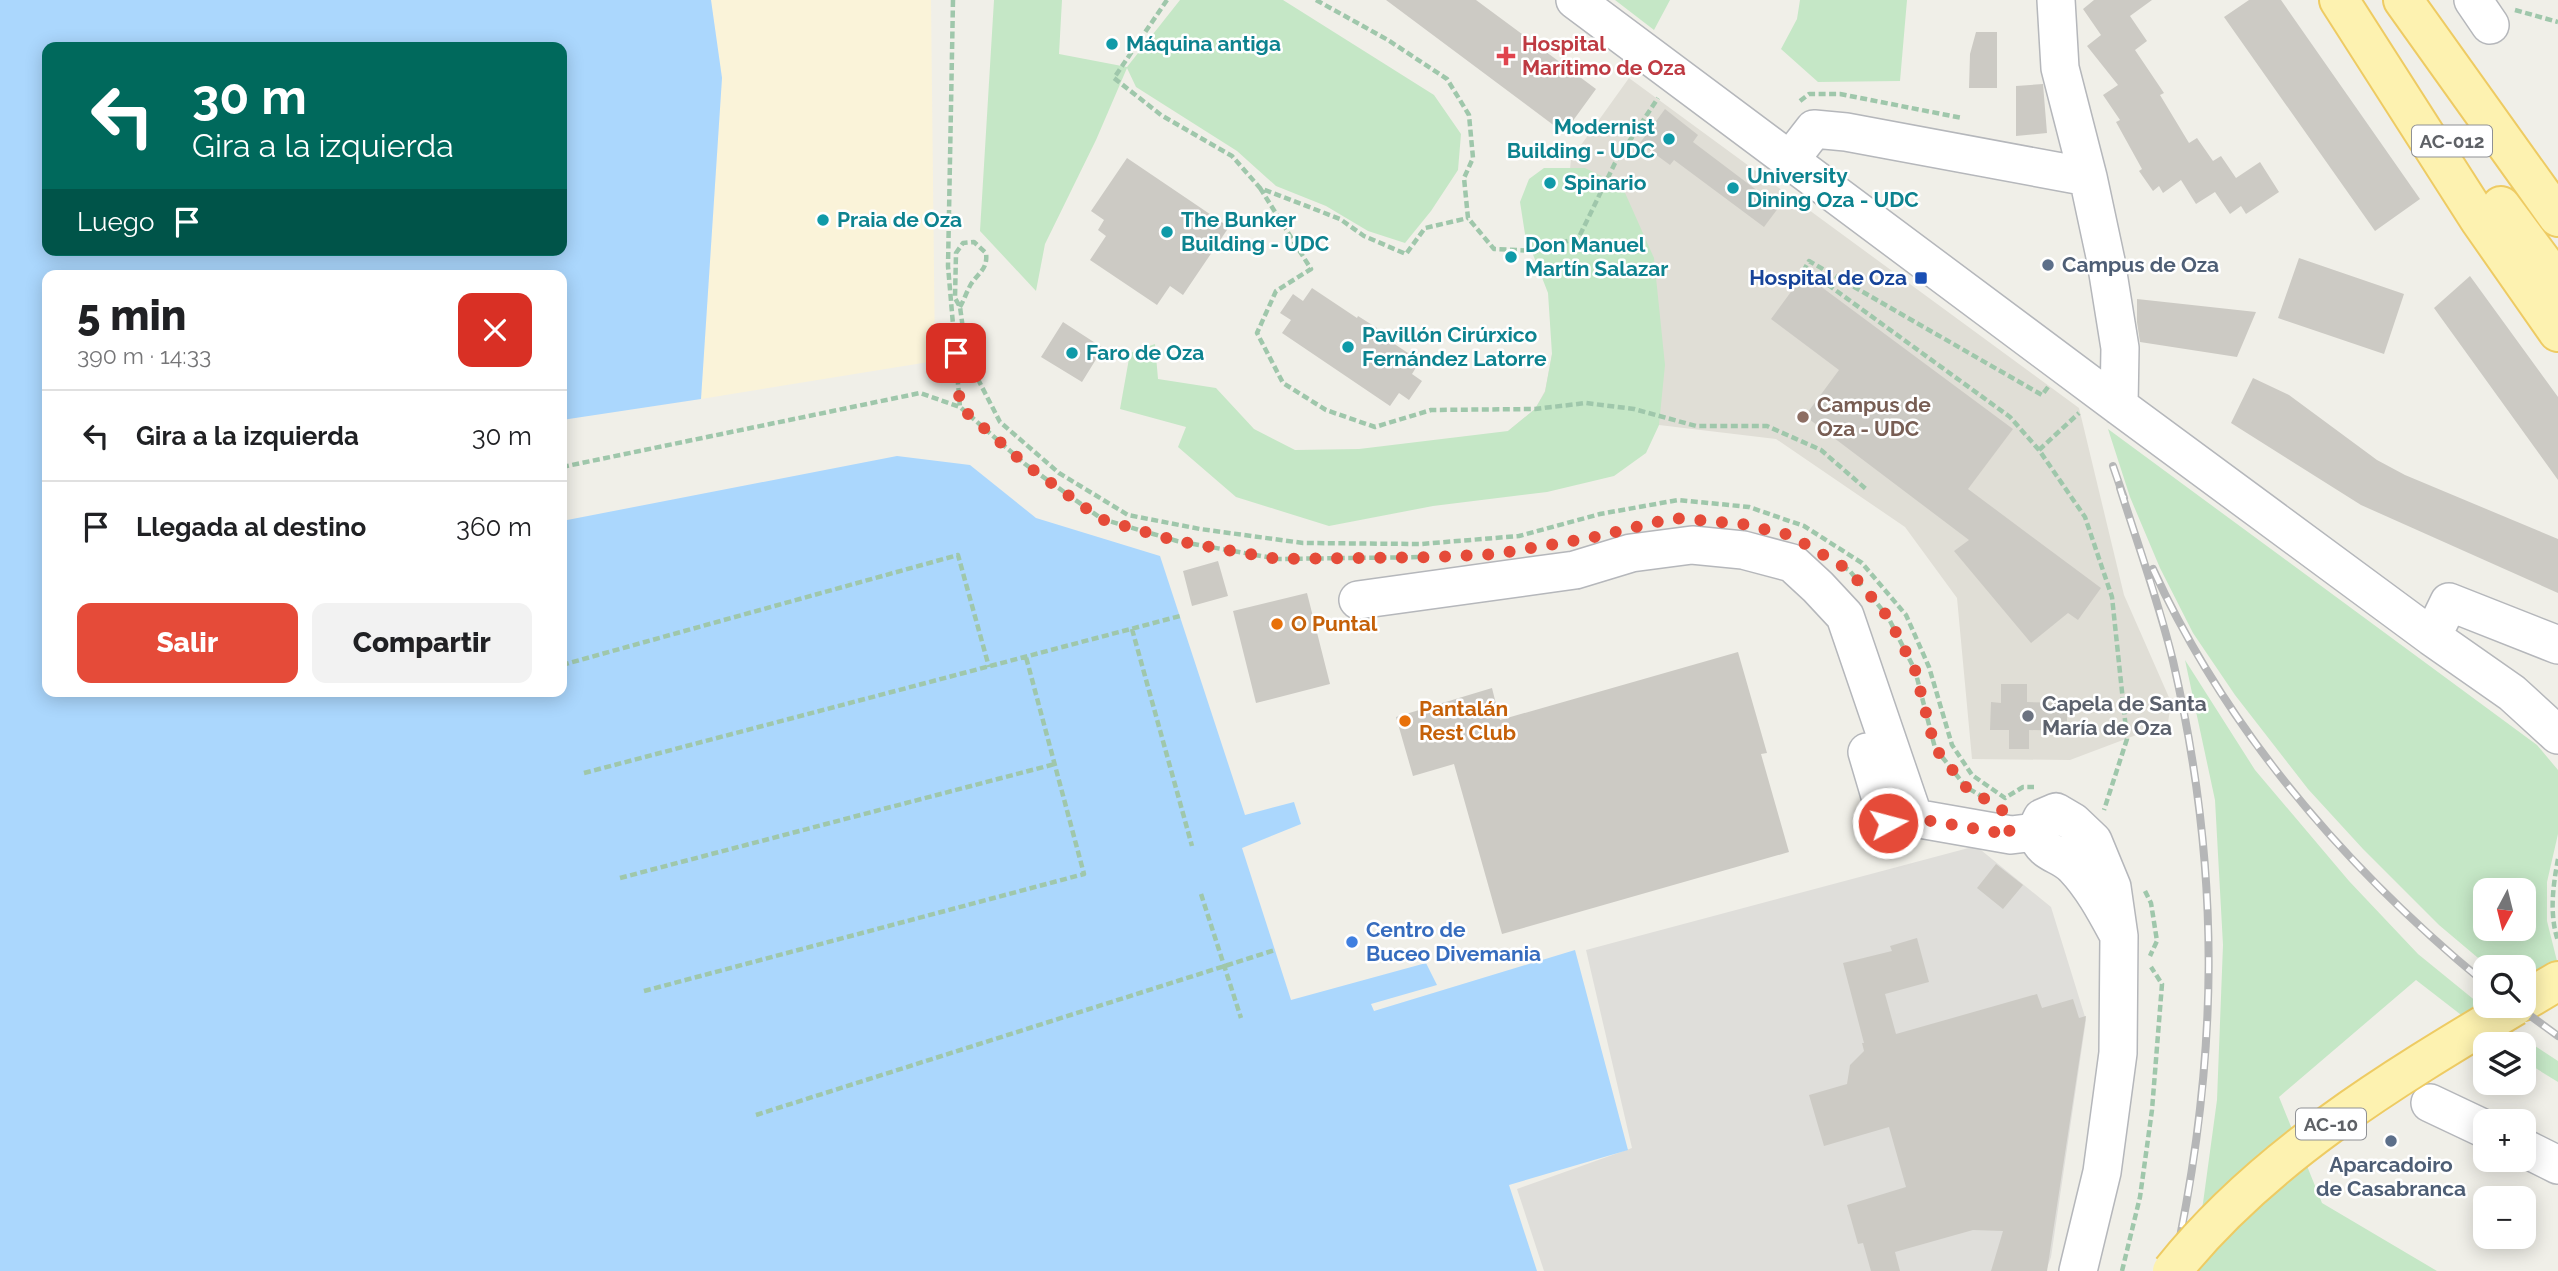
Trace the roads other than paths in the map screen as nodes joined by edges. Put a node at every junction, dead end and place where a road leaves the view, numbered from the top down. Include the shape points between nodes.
1 (1574, 0) edge
2 (2056, 0) edge
3 (2339, 0) edge
4 (2347, 0) edge
5 (2403, 0) edge
6 (2415, 0) edge
7 (1790, 160) junction
8 (2558, 171) edge
9 (2088, 177) junction
10 (2558, 216) edge
11 (2558, 283) edge
12 (2558, 332) edge
13 (2103, 405) junction
14 (1358, 600) dead end
15 (2432, 637) junction
16 (2558, 645) edge
17 (2512, 693) junction
18 (2558, 710) edge
19 (2558, 735) edge
20 (2023, 834) junction
21 (2119, 936) junction
22 (2558, 981) edge
23 (2536, 994) edge
24 (2495, 1018) edge
25 (2430, 1103) dead end
26 (2473, 1123) edge
27 (2536, 1154) edge
28 (2558, 1165) edge
29 (2078, 1271) edge
30 (2172, 1271) edge

1 - 7 street
2 - 9 street via 2060,68
3 - 12 main road via 2479,219
4 - 11 main road, AC-012
5 - 10 main road, AC-012
6 - 8 main road via 2448,26
7 - 9 street via 1814,129
7 - 13 street
9 - 13 street via 2120,348
13 - 15 street
14 - 20 street via 1575,570 1631,553 1692,545 1743,550 1828,575 1914,818
15 - 16 street via 2449,602
15 - 17 street
17 - 18 street
17 - 19 street
20 - 21 street via 2072,865 2096,894
20 - 21 street via 2056,812 2073,822 2102,824
21 - 29 street via 2118,1053 2102,1171
22 - 23 main road
24 - 30 main road, AC-10, bridge via 2341,1116 2260,1178
25 - 26 street
27 - 28 street

